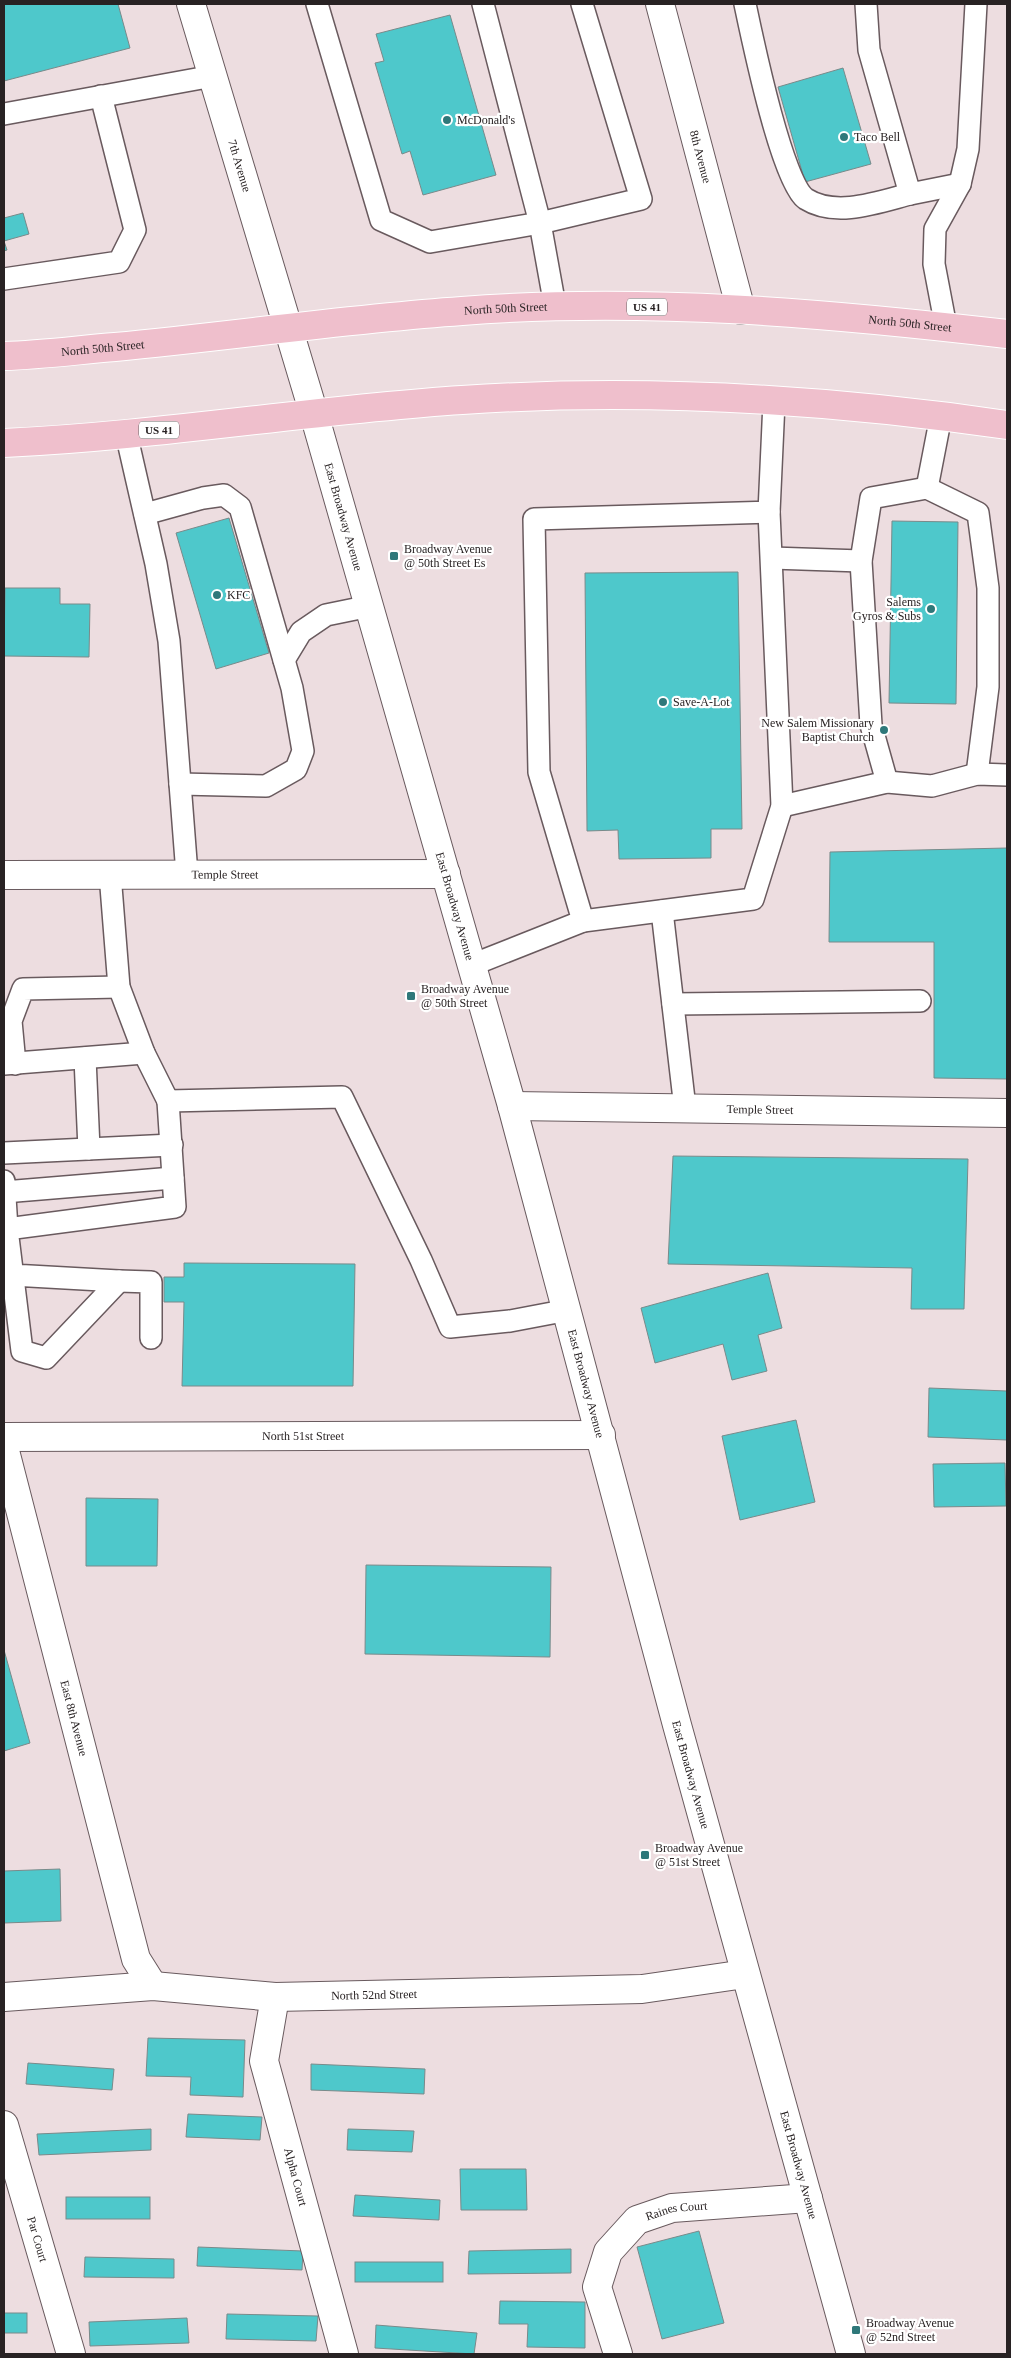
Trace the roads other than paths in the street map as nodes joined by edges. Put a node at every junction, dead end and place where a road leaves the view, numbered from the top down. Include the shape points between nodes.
1 (317, 4) edge
2 (484, 4) edge
3 (582, 4) edge
4 (660, 4) edge
5 (745, 4) edge
6 (866, 4) edge
7 (976, 4) edge
8 (198, 5) edge
9 (213, 76) junction
10 (100, 96) junction
11 (4, 114) edge
12 (960, 184) junction
13 (910, 194) junction
14 (540, 223) junction
15 (4, 279) edge
16 (555, 306) junction
17 (741, 310) junction
18 (946, 327) junction
19 (287, 328) junction
20 (1007, 334) edge
21 (4, 356) edge
22 (774, 402) junction
23 (314, 414) junction
24 (941, 416) junction
25 (1007, 425) edge
26 (126, 433) junction
27 (4, 443) edge
28 (927, 488) junction
29 (770, 512) junction
30 (144, 514) junction
31 (772, 558) junction
32 (861, 561) junction
33 (370, 606) junction
34 (284, 660) junction
35 (976, 774) junction
36 (1007, 775) edge
37 (887, 782) junction
38 (180, 784) junction
39 (782, 806) junction
40 (110, 874) junction
41 (187, 874) junction
42 (446, 874) junction
43 (4, 875) edge
44 (662, 911) junction
45 (584, 921) junction
46 (472, 965) junction
47 (118, 987) junction
48 (920, 1001) dead end
49 (673, 1004) junction
50 (144, 1053) junction
51 (85, 1058) junction
52 (9, 1064) edge
53 (168, 1101) junction
54 (512, 1106) junction
55 (684, 1108) junction
56 (1007, 1113) edge
57 (172, 1145) junction
58 (89, 1149) junction
59 (4, 1153) edge
60 (173, 1178) junction
61 (4, 1181) edge
62 (4, 1192) edge
63 (7, 1229) junction
64 (12, 1274) junction
65 (118, 1281) junction
66 (568, 1310) junction
67 (151, 1338) dead end
68 (602, 1435) junction
69 (4, 1438) edge
70 (4, 1447) edge
71 (745, 1974) junction
72 (153, 1986) junction
73 (4, 1997) edge
74 (275, 1997) junction
75 (4, 2125) edge
76 (808, 2198) junction
77 (71, 2354) edge
78 (344, 2354) edge
79 (618, 2354) edge
80 (852, 2354) edge

1 - 14 lane via 381,220 430,242
2 - 14 lane
3 - 14 lane via 640,199
4 - 17 street, 8th Avenue
5 - 13 lane via 789,173 805,198 830,207 861,206
6 - 13 lane via 869,50
7 - 12 lane via 968,149
8 - 9 street, 7th Avenue
9 - 10 lane
9 - 19 street, 7th Avenue
10 - 11 lane
10 - 15 lane via 135,230 118,262
12 - 13 lane
12 - 18 lane via 935,229 934,264
14 - 16 lane
16 - 17 main road, North 50th Street / US 41
16 - 19 main road, North 50th Street / US 41 via 462,311
17 - 18 main road, North 50th Street / US 41
18 - 20 main road, North 50th Street / US 41
19 - 21 main road, North 50th Street / US 41
19 - 23 street, 7th Avenue
22 - 23 main road, US 41 via 705,397 575,396 462,400
22 - 24 main road, US 41
22 - 29 lane
23 - 26 main road, US 41
23 - 33 street, East Broadway Avenue
24 - 25 main road, US 41
24 - 28 lane
26 - 27 main road, US 41
26 - 30 lane
28 - 32 lane via 871,498
28 - 35 lane via 978,513 988,588 988,687
29 - 31 lane
29 - 45 lane via 534,519 539,772
30 - 34 lane via 224,495 240,507
30 - 38 lane via 169,641
31 - 32 lane
31 - 39 lane
32 - 37 lane via 871,725
33 - 34 lane via 326,614 301,632
33 - 42 street, East Broadway Avenue
34 - 38 lane via 303,750 296,769 266,786
35 - 36 lane
35 - 37 lane via 932,786
37 - 39 lane
38 - 41 lane
39 - 44 lane via 753,899
40 - 41 street, Temple Street
40 - 43 street, Temple Street
40 - 47 lane
41 - 42 street, Temple Street
42 - 46 street, East Broadway Avenue
44 - 45 lane
44 - 49 lane
45 - 46 lane
46 - 54 street, East Broadway Avenue
47 - 50 lane
47 - 52 lane via 23,989 11,1021
48 - 49 lane
49 - 55 lane
50 - 51 lane
50 - 53 lane
51 - 52 lane
51 - 58 lane
53 - 57 lane
53 - 66 lane via 342,1097 450,1327 510,1321
54 - 55 street, Temple Street
54 - 66 street, East Broadway Avenue
55 - 56 street, Temple Street
57 - 58 lane
57 - 60 lane
58 - 59 lane
60 - 62 lane
60 - 63 lane via 175,1207
61 - 62 lane
62 - 63 lane
63 - 64 lane
64 - 65 lane
64 - 65 lane via 22,1350 46,1358
65 - 67 lane via 151,1282
66 - 68 street, East Broadway Avenue
68 - 69 street, North 51st Street
68 - 71 street, East Broadway Avenue
70 - 72 street, East 8th Avenue via 136,1959
71 - 74 street, North 52nd Street via 642,1989
71 - 76 street, East Broadway Avenue
72 - 73 street, North 52nd Street
72 - 74 street, North 52nd Street
74 - 78 street, Alpha Court via 264,2061
75 - 77 street, Par Court
76 - 79 street, Raines Court via 672,2208 637,2220 608,2252 597,2287
76 - 80 street, East Broadway Avenue

